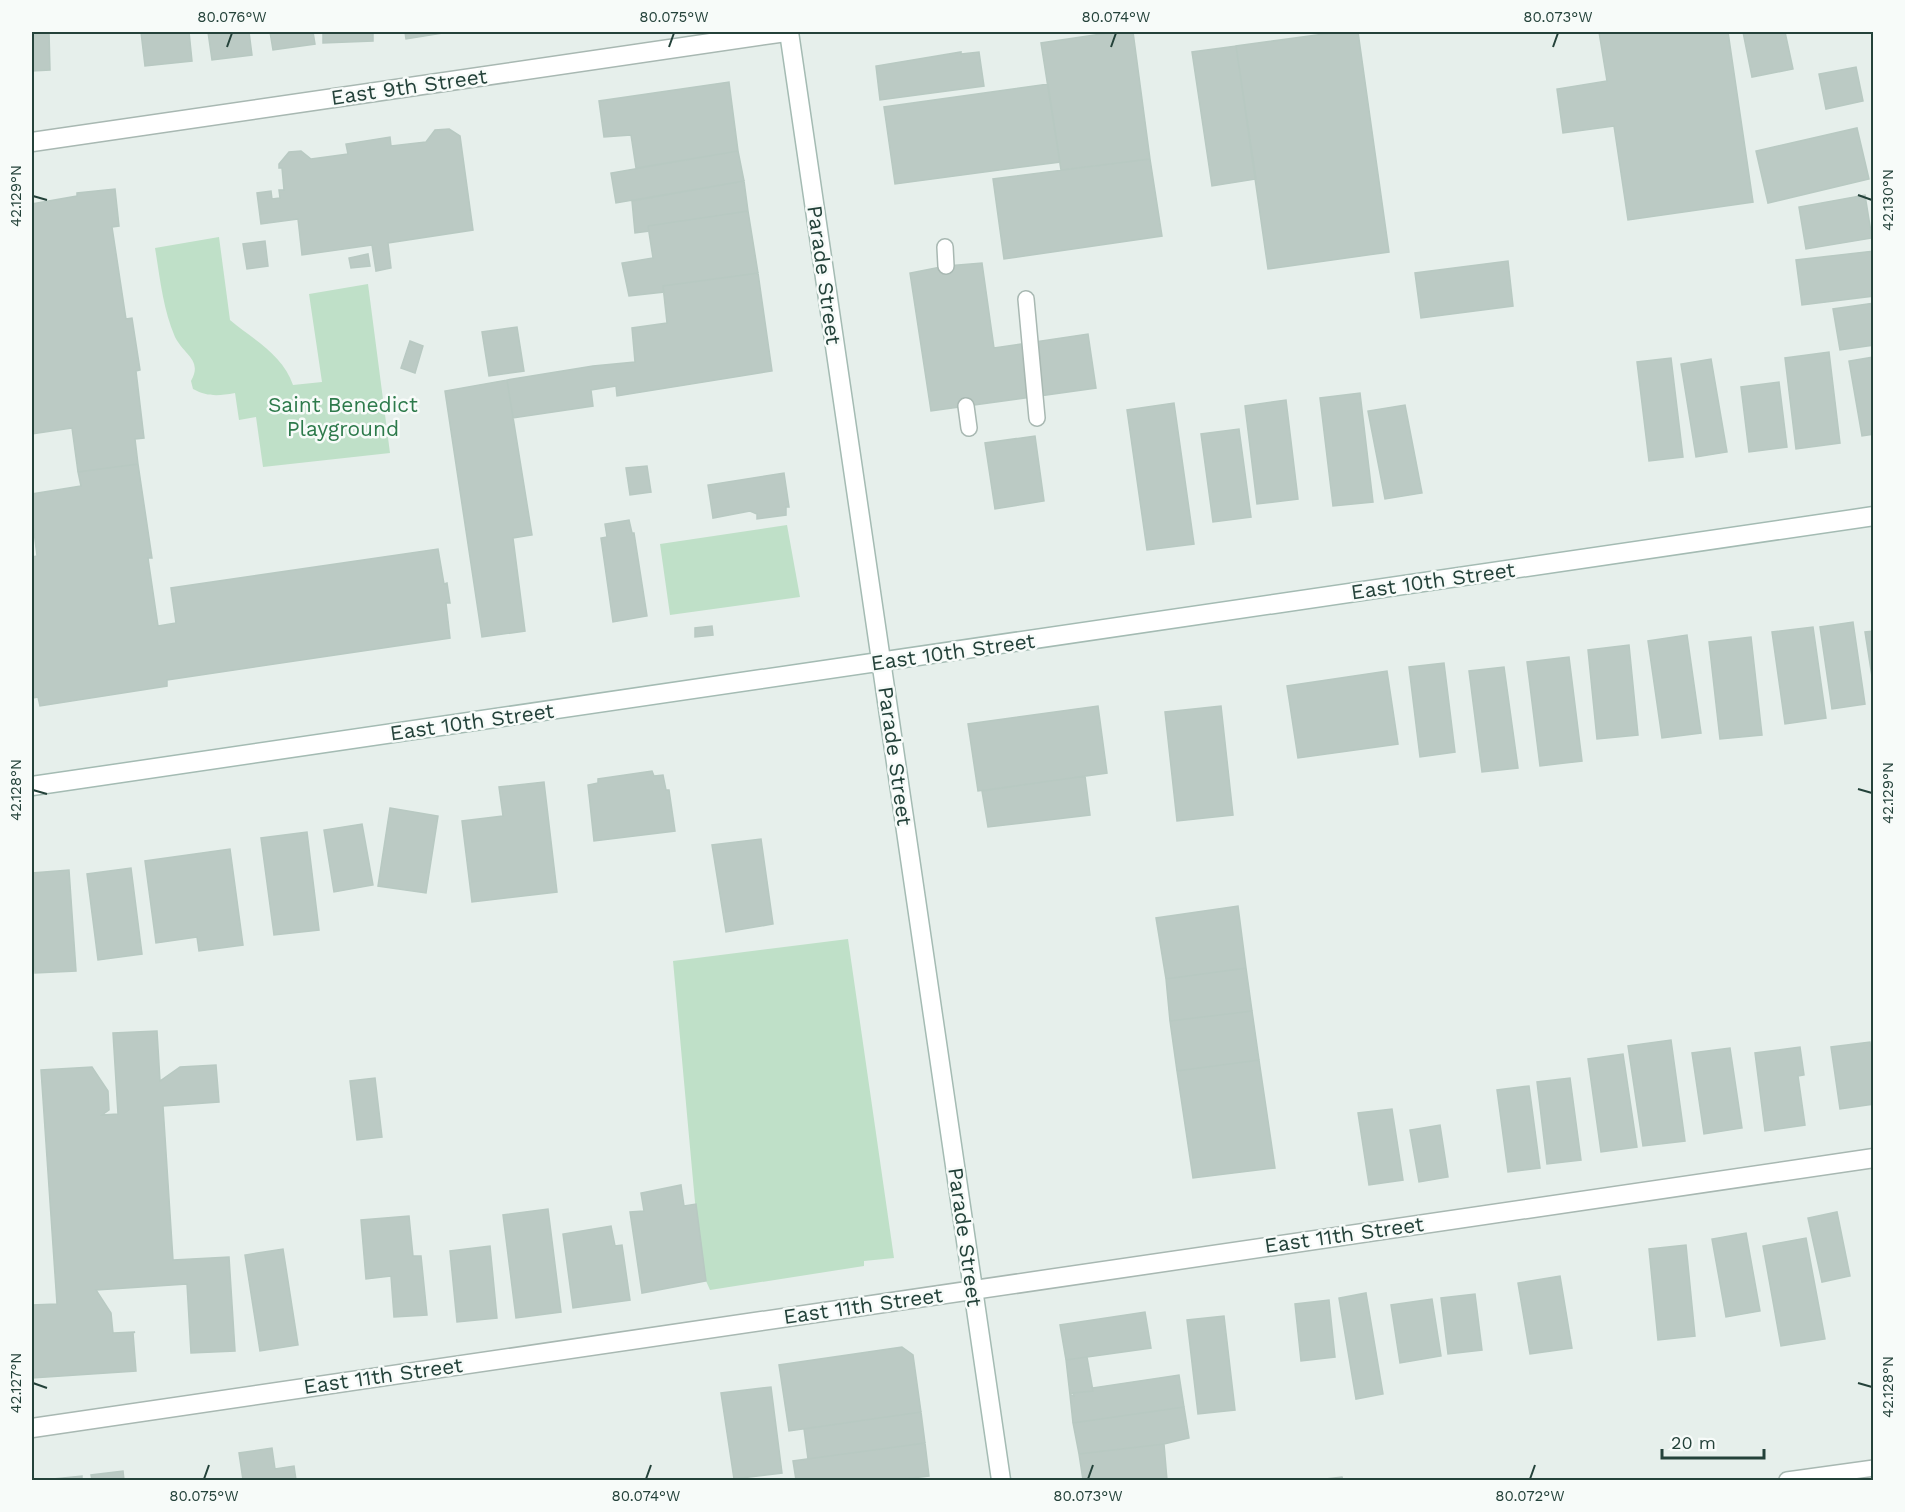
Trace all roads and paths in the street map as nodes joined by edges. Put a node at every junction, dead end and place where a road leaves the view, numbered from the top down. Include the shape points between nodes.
1 (787, 32) edge
2 (32, 142) edge
3 (945, 247) dead end
4 (946, 266) dead end
5 (1026, 299) dead end
6 (966, 406) dead end
7 (1037, 418) dead end
8 (969, 428) dead end
9 (1874, 516) edge
10 (881, 663) junction
11 (32, 786) edge
12 (1874, 1158) edge
13 (973, 1290) junction
14 (32, 1428) edge
15 (1874, 1468) edge
16 (1001, 1480) edge
17 (1787, 1480) edge

1 - 2 street, East 9th Street
1 - 10 street, Parade Street
3 - 4 lane
5 - 7 lane
6 - 8 lane
9 - 10 street, East 10th Street
10 - 11 street, East 10th Street
10 - 13 street, Parade Street
12 - 13 street, East 11th Street
13 - 14 street, East 11th Street
13 - 16 street, Parade Street
15 - 17 lane

